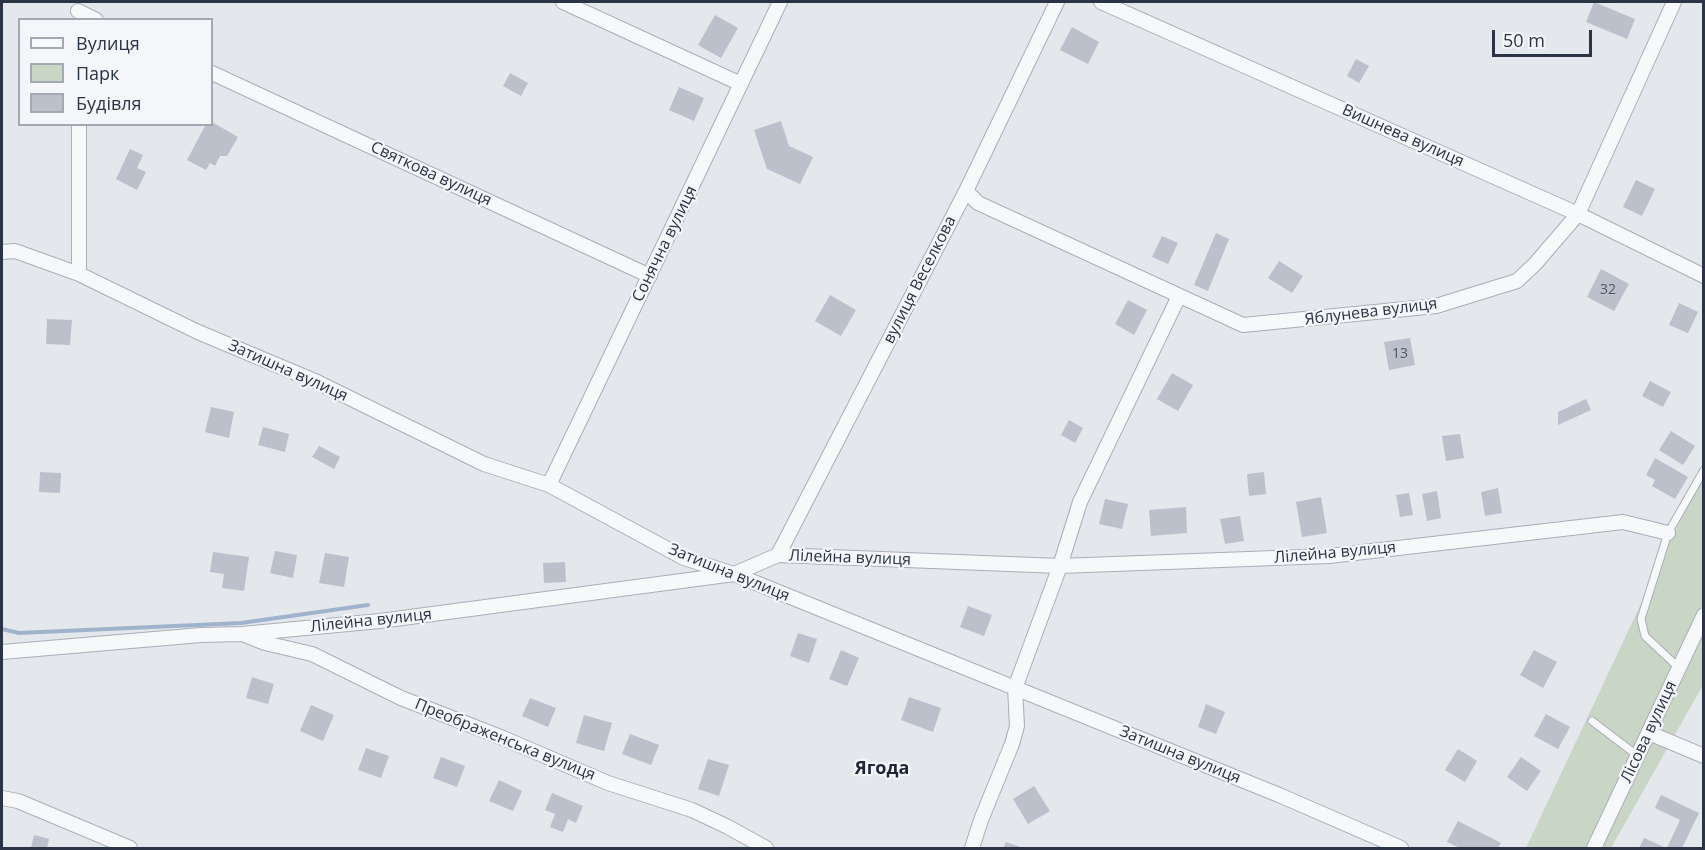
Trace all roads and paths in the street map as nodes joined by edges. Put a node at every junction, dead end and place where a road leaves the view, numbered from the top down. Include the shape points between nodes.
1 (563, 2) edge
2 (780, 2) edge
3 (1057, 2) edge
4 (1101, 2) edge
5 (1674, 2) edge
6 (78, 11) edge
7 (92, 18) edge
8 (213, 73) edge
9 (741, 84) junction
10 (79, 126) edge
11 (966, 191) junction
12 (1578, 214) junction
13 (2, 252) edge
14 (79, 274) junction
15 (650, 276) junction
16 (1704, 276) edge
17 (1179, 296) junction
18 (1704, 470) edge
19 (549, 485) junction
20 (1668, 533) junction
21 (778, 555) junction
22 (1060, 566) junction
23 (734, 574) junction
24 (1704, 615) edge
25 (242, 634) junction
26 (2, 652) edge
27 (1679, 668) junction
28 (1015, 688) junction
29 (1592, 721) dead end
30 (1649, 733) junction
31 (1638, 756) junction
32 (1704, 756) edge
33 (2, 798) edge
34 (130, 849) edge
35 (766, 849) edge
36 (972, 849) edge
37 (1401, 849) edge
38 (1594, 849) edge

1 - 9 street
2 - 9 street, Сонячна вулиця
3 - 11 street, вулиця Веселкова
4 - 12 street, Вишнева вулиця
5 - 12 street, Яблунева вулиця
6 - 7 street
8 - 15 street, Святкова вулиця
9 - 15 street, Сонячна вулиця
10 - 14 street
11 - 17 street, Яблунева вулиця via 978,202
11 - 21 street, вулиця Веселкова
12 - 16 street, Вишнева вулиця
12 - 17 street, Яблунева вулиця via 1517,280 1436,306 1243,325
13 - 14 street, Затишна вулиця via 15,251
14 - 19 street, Затишна вулиця via 198,332 317,382 484,464
15 - 19 street, Сонячна вулиця
17 - 22 street via 1080,502
18 - 20 lane
19 - 23 street, Затишна вулиця via 684,558
20 - 22 street, Лілейна вулиця via 1623,522 1329,556
20 - 27 lane via 1641,620 1645,636
21 - 22 street, Лілейна вулиця
21 - 23 street, Лілейна вулиця
22 - 28 street
23 - 25 street, Лілейна вулиця via 380,621
23 - 28 street, Затишна вулиця
24 - 27 street, Лісова вулиця
25 - 26 street, Лілейна вулиця
25 - 35 street, Преображенська вулиця via 312,654 401,698 608,783 692,810
27 - 30 street, Лісова вулиця
28 - 36 street via 1017,726
28 - 37 street, Затишна вулиця
29 - 31 lane
30 - 31 street, Лісова вулиця
30 - 32 street
31 - 38 street, Лісова вулиця
33 - 34 street via 18,801

